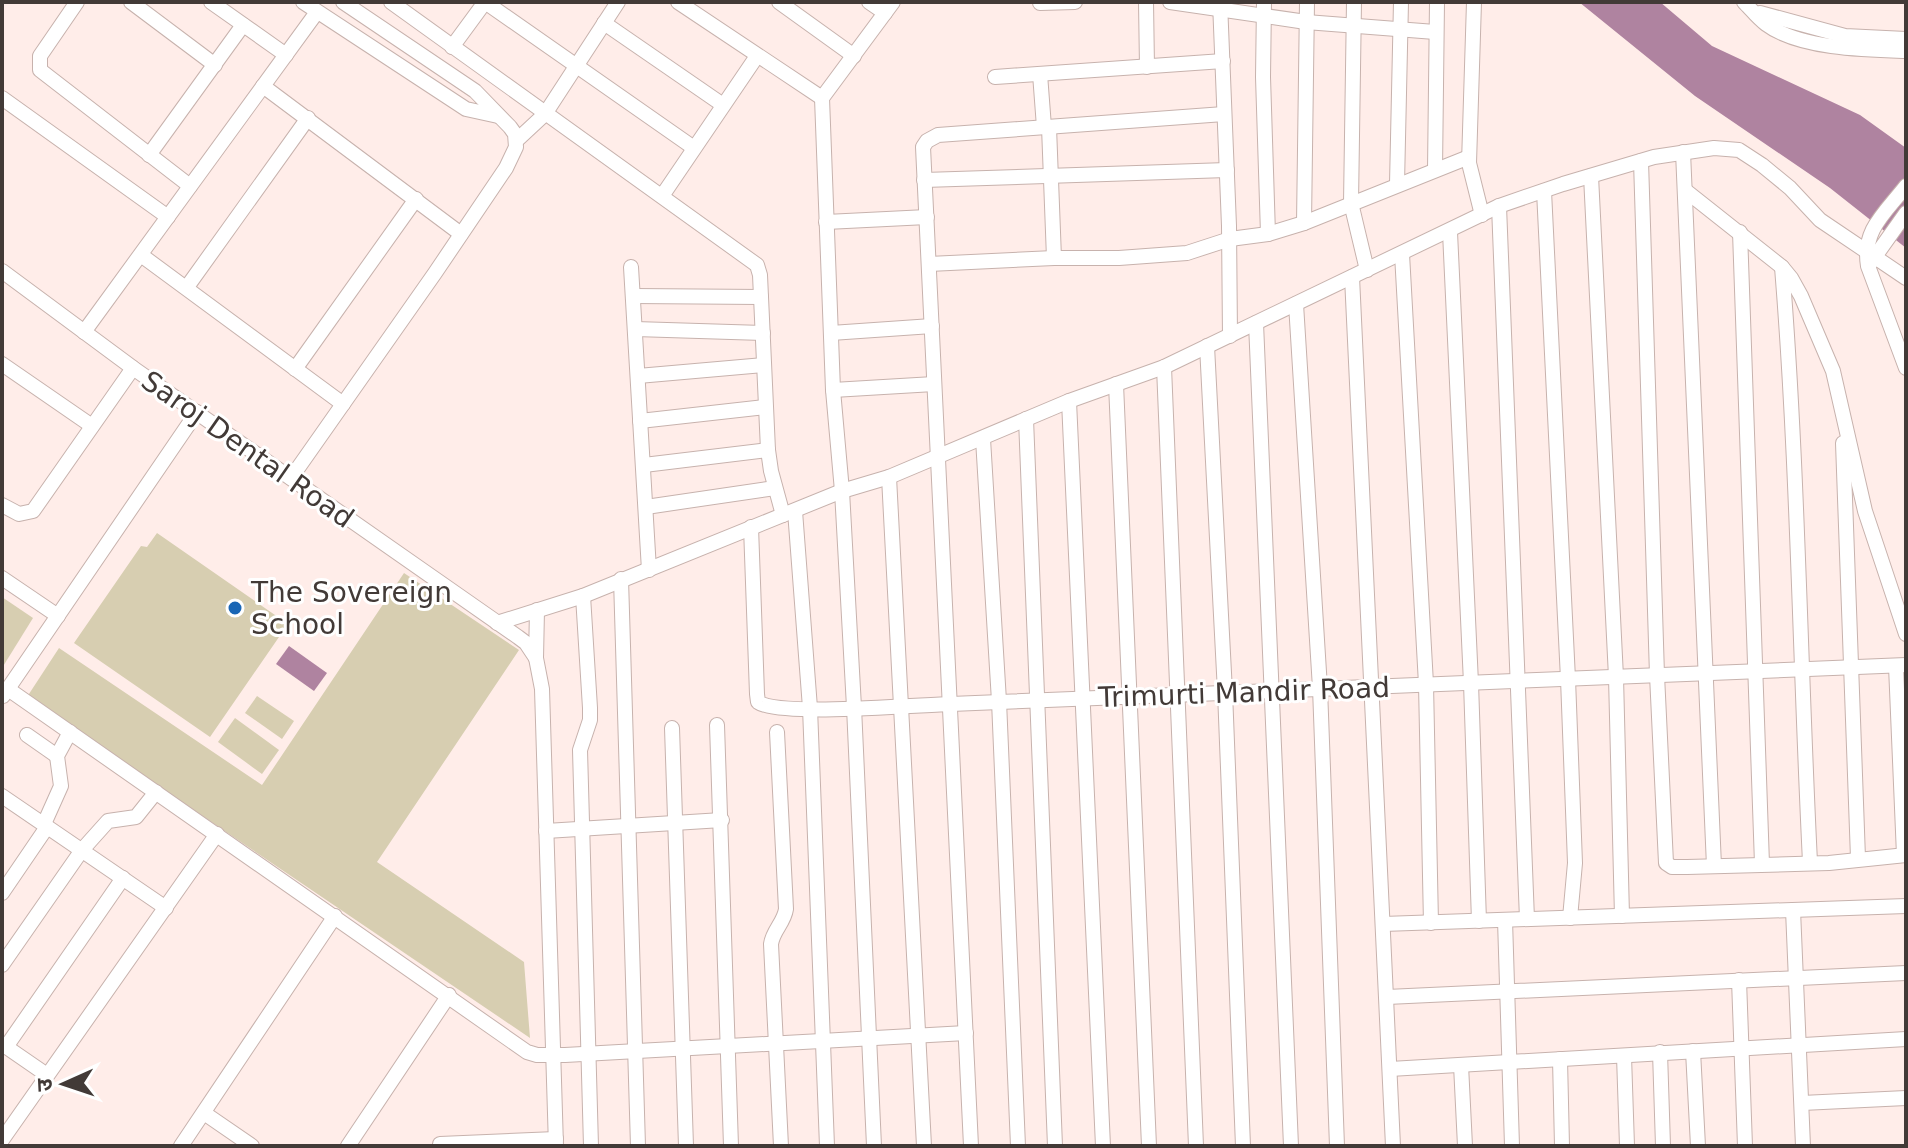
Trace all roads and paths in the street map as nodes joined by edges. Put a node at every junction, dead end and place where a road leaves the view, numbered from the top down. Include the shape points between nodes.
1 (131, 2) edge
2 (211, 2) edge
3 (303, 2) edge
4 (391, 2) edge
5 (485, 2) edge
6 (618, 2) edge
7 (678, 2) edge
8 (779, 2) edge
9 (869, 2) edge
10 (1075, 2) edge
11 (1146, 2) edge
12 (1170, 2) edge
13 (1307, 2) edge
14 (1354, 2) edge
15 (1401, 2) edge
16 (1437, 2) edge
17 (1474, 2) edge
18 (75, 3) edge
19 (1040, 3) edge
20 (353, 5) edge
21 (1220, 6) edge
22 (1748, 6) edge
23 (889, 8) edge
24 (1263, 9) edge
25 (317, 12) junction
26 (1306, 22) junction
27 (604, 23) junction
28 (243, 25) junction
29 (1353, 26) junction
30 (1400, 30) junction
31 (1435, 32) junction
32 (1906, 39) edge
33 (452, 47) junction
34 (1906, 51) edge
35 (286, 55) junction
36 (757, 56) junction
37 (854, 56) junction
38 (1223, 61) junction
39 (215, 65) junction
40 (1147, 67) junction
41 (576, 68) junction
42 (1040, 74) junction
43 (995, 77) dead end
44 (263, 86) junction
45 (2, 98) edge
46 (822, 98) junction
47 (723, 105) junction
48 (545, 114) junction
49 (1224, 114) junction
50 (499, 116) junction
51 (308, 118) junction
52 (1046, 127) junction
53 (516, 141) junction
54 (694, 148) junction
55 (1683, 152) junction
56 (149, 155) junction
57 (1469, 157) junction
58 (1641, 161) junction
59 (1227, 170) junction
60 (1435, 170) junction
61 (1591, 176) junction
62 (1051, 177) junction
63 (924, 180) junction
64 (1397, 184) junction
65 (190, 186) junction
66 (1906, 186) edge
67 (1544, 191) junction
68 (1686, 191) junction
69 (662, 196) junction
70 (416, 199) junction
71 (1351, 203) junction
72 (1499, 206) junction
73 (1906, 213) edge
74 (1482, 215) junction
75 (168, 217) junction
76 (927, 217) junction
77 (826, 222) junction
78 (1304, 223) junction
79 (1450, 232) junction
80 (1740, 232) junction
81 (461, 234) junction
82 (1268, 234) junction
83 (1230, 239) junction
84 (1402, 254) junction
85 (141, 255) junction
86 (1872, 255) junction
87 (1054, 258) junction
88 (929, 264) junction
89 (631, 267) dead end
90 (1782, 267) junction
91 (1367, 270) junction
92 (2, 271) edge
93 (1352, 277) junction
94 (1906, 278) edge
95 (187, 287) junction
96 (633, 296) junction
97 (761, 297) junction
98 (1296, 304) junction
99 (1256, 323) junction
100 (932, 326) junction
101 (635, 329) junction
102 (84, 332) junction
103 (763, 333) junction
104 (831, 333) junction
105 (1230, 336) junction
106 (1207, 346) junction
107 (2, 364) edge
108 (764, 365) junction
109 (1164, 367) junction
110 (133, 368) junction
111 (1906, 368) edge
112 (295, 369) junction
113 (638, 376) junction
114 (934, 384) junction
115 (1116, 384) junction
116 (833, 390) junction
117 (1069, 401) junction
118 (1842, 402) junction
119 (343, 404) junction
120 (765, 407) junction
121 (197, 412) junction
122 (1026, 419) junction
123 (640, 421) junction
124 (92, 426) junction
125 (983, 439) junction
126 (768, 450) junction
127 (937, 457) junction
128 (644, 465) junction
129 (889, 477) junction
130 (291, 478) junction
131 (775, 488) junction
132 (842, 491) junction
133 (2, 505) edge
134 (646, 507) junction
135 (789, 513) junction
136 (751, 527) junction
137 (649, 570) junction
138 (2, 578) edge
139 (621, 579) junction
140 (583, 596) junction
141 (537, 610) junction
142 (58, 616) junction
143 (497, 623) junction
144 (1906, 634) edge
145 (536, 658) junction
146 (1901, 666) edge
147 (1849, 668) junction
148 (1801, 670) junction
149 (1755, 671) junction
150 (1705, 673) junction
151 (1657, 675) junction
152 (1616, 677) junction
153 (1568, 679) junction
154 (1518, 681) junction
155 (1471, 683) junction
156 (1426, 684) junction
157 (1372, 687) junction
158 (1320, 688) junction
159 (1273, 690) junction
160 (1225, 692) junction
161 (5, 693) edge
162 (1176, 694) junction
163 (1128, 696) junction
164 (1083, 698) junction
165 (1038, 700) junction
166 (999, 701) junction
167 (951, 704) junction
168 (901, 705) junction
169 (854, 707) junction
170 (810, 708) junction
171 (717, 725) dead end
172 (672, 728) dead end
173 (70, 732) junction
174 (777, 732) dead end
175 (27, 735) dead end
176 (57, 756) junction
177 (156, 792) junction
178 (3, 800) edge
179 (722, 820) junction
180 (675, 824) junction
181 (45, 826) junction
182 (628, 826) junction
183 (581, 830) junction
184 (546, 831) junction
185 (217, 834) junction
186 (82, 850) junction
187 (1905, 855) edge
188 (1858, 858) junction
189 (1810, 862) junction
190 (1762, 864) junction
191 (1714, 866) junction
192 (123, 878) junction
193 (2, 893) edge
194 (1906, 906) edge
195 (166, 908) junction
196 (1793, 910) junction
197 (335, 916) junction
198 (1622, 916) junction
199 (1570, 918) junction
200 (1527, 919) junction
201 (1505, 920) junction
202 (1479, 921) junction
203 (1431, 923) junction
204 (1383, 924) junction
205 (2, 965) edge
206 (1906, 973) edge
207 (1796, 978) junction
208 (1739, 980) junction
209 (1507, 991) junction
210 (449, 995) junction
211 (1387, 997) junction
212 (966, 1033) junction
213 (918, 1036) junction
214 (869, 1039) junction
215 (1906, 1039) edge
216 (823, 1042) junction
217 (776, 1043) junction
218 (1799, 1045) junction
219 (4, 1046) edge
220 (727, 1046) junction
221 (681, 1049) junction
222 (1742, 1049) junction
223 (634, 1051) junction
224 (1693, 1051) junction
225 (1660, 1052) junction
226 (587, 1054) junction
227 (553, 1055) junction
228 (1624, 1056) junction
229 (1560, 1059) junction
230 (1509, 1062) junction
231 (1461, 1065) junction
232 (1390, 1069) junction
233 (47, 1075) junction
234 (1906, 1098) edge
235 (1802, 1103) junction
236 (204, 1113) junction
237 (2, 1140) edge
238 (556, 1142) edge
239 (440, 1144) edge
240 (181, 1146) edge
241 (252, 1146) edge
242 (348, 1146) edge
243 (591, 1146) edge
244 (638, 1146) edge
245 (686, 1146) edge
246 (731, 1146) edge
247 (781, 1146) edge
248 (827, 1146) edge
249 (874, 1146) edge
250 (924, 1146) edge
251 (971, 1146) edge
252 (1018, 1146) edge
253 (1055, 1146) edge
254 (1103, 1146) edge
255 (1149, 1146) edge
256 (1196, 1146) edge
257 (1243, 1146) edge
258 (1291, 1146) edge
259 (1337, 1146) edge
260 (1393, 1146) edge
261 (1465, 1146) edge
262 (1512, 1146) edge
263 (1562, 1146) edge
264 (1627, 1146) edge
265 (1663, 1146) edge
266 (1698, 1146) edge
267 (1745, 1146) edge
268 (1803, 1146) edge

1 - 39 street
2 - 28 street
3 - 25 street
4 - 33 street
5 - 33 street
5 - 41 street
6 - 27 street
7 - 36 street
8 - 37 street
9 - 23 street
10 - 19 street
11 - 40 street
12 - 21 street
13 - 26 street
14 - 29 street
15 - 30 street
16 - 31 street
17 - 57 street
18 - 56 street via 40,56 40,70
20 - 50 street via 475,91
21 - 24 street
21 - 38 street
22 - 32 street via 1845,36
22 - 34 street via 1767,25 1812,42 1872,52
23 - 37 street
24 - 26 street
24 - 82 street
25 - 35 street
25 - 50 street via 466,109
26 - 29 street
26 - 78 street
27 - 41 street
27 - 47 street
28 - 35 street
28 - 39 street
29 - 30 street
29 - 71 street
30 - 31 street
30 - 64 street
31 - 60 street
33 - 48 street
35 - 44 street
36 - 46 street
36 - 47 street
37 - 46 street
38 - 40 street
38 - 49 street
39 - 56 street
40 - 42 street
41 - 48 street
41 - 54 street
42 - 43 street
42 - 52 street
44 - 51 street
44 - 65 street
45 - 75 street
46 - 77 street
47 - 54 street
48 - 53 street
48 - 69 street
49 - 52 street
49 - 59 street
50 - 53 street
51 - 70 street
51 - 95 street
52 - 62 street
52 - 63 street via 938,135 923,147
53 - 81 street via 506,168
54 - 69 street
55 - 58 street
55 - 68 street
55 - 86 street via 1739,150 1790,188 1820,220
56 - 65 street
57 - 60 street
57 - 74 street
58 - 61 street
58 - 151 street
59 - 62 street
59 - 83 street
60 - 64 street
61 - 67 street
61 - 152 street
62 - 63 street
62 - 87 street
63 - 76 street
64 - 71 street
65 - 75 street
66 - 86 street via 1868,236
67 - 72 street
67 - 153 street
68 - 80 street
68 - 150 street
69 - 97 street via 757,265
70 - 81 street
70 - 112 street
71 - 78 street
71 - 91 street
72 - 74 street
72 - 154 street
73 - 86 street
74 - 79 street
75 - 85 street
76 - 77 street
76 - 88 street
77 - 104 street
78 - 82 street
79 - 84 street
79 - 155 street
80 - 90 street
80 - 149 street
81 - 119 street
82 - 83 street
83 - 87 street via 1168,256
83 - 105 street
84 - 91 street
84 - 156 street
85 - 95 street
85 - 102 street
86 - 94 street
86 - 111 street
87 - 88 street
88 - 100 street
89 - 96 street
90 - 118 street via 1801,296
90 - 148 street
91 - 93 street
92 - 102 street, Saroj Dental Road
93 - 98 street
93 - 157 street
95 - 112 street
96 - 97 street
96 - 101 street
97 - 103 street
98 - 99 street
98 - 158 street
99 - 105 street
99 - 159 street
100 - 104 street
100 - 114 street
101 - 103 street
101 - 113 street
102 - 110 street, Saroj Dental Road
103 - 108 street
104 - 116 street
105 - 106 street
106 - 109 street
106 - 160 street
107 - 124 street
108 - 113 street
108 - 120 street
109 - 115 street
109 - 162 street
110 - 121 street, Saroj Dental Road
110 - 124 street
112 - 119 street
113 - 123 street
114 - 116 street
114 - 127 street
115 - 117 street
115 - 163 street
116 - 132 street
117 - 122 street
117 - 164 street
118 - 144 street via 1865,511
118 - 147 street
119 - 130 street
120 - 123 street
120 - 126 street
121 - 130 street, Saroj Dental Road
121 - 142 street
122 - 125 street
122 - 165 street
123 - 128 street
124 - 133 street via 33,511 19,514
125 - 127 street
125 - 166 street
126 - 128 street
126 - 131 street
127 - 129 street
127 - 167 street
128 - 134 street
129 - 132 street
129 - 168 street
130 - 143 street, Saroj Dental Road
131 - 134 street
131 - 135 street
132 - 135 street
132 - 169 street
134 - 137 street
135 - 136 street
135 - 170 street
136 - 137 street
136 - 170 street, Trimurti Mandir Road via 758,702 766,707
137 - 139 street
138 - 142 street
139 - 140 street
139 - 182 street
140 - 141 street
140 - 183 street via 590,720 580,750
141 - 143 street
141 - 145 street
142 - 161 street
143 - 145 street, Saroj Dental Road via 526,643
145 - 184 street via 542,689
146 - 147 street, Trimurti Mandir Road
146 - 187 street
147 - 148 street, Trimurti Mandir Road
147 - 188 street
148 - 149 street, Trimurti Mandir Road
148 - 189 street
149 - 150 street, Trimurti Mandir Road
149 - 190 street
150 - 151 street, Trimurti Mandir Road
150 - 191 street
151 - 152 street, Trimurti Mandir Road
151 - 191 street via 1666,863
152 - 153 street, Trimurti Mandir Road
152 - 198 street
153 - 154 street, Trimurti Mandir Road
153 - 199 street via 1575,863
154 - 155 street, Trimurti Mandir Road
154 - 200 street
155 - 156 street, Trimurti Mandir Road
155 - 202 street
156 - 157 street, Trimurti Mandir Road
156 - 203 street
157 - 158 street, Trimurti Mandir Road
157 - 204 street
158 - 159 street, Trimurti Mandir Road
158 - 259 street
159 - 160 street, Trimurti Mandir Road
159 - 258 street
160 - 162 street, Trimurti Mandir Road
160 - 257 street
161 - 173 street
162 - 163 street, Trimurti Mandir Road
162 - 256 street
163 - 164 street, Trimurti Mandir Road
163 - 255 street
164 - 165 street, Trimurti Mandir Road
164 - 254 street
165 - 166 street, Trimurti Mandir Road
165 - 253 street
166 - 167 street, Trimurti Mandir Road
166 - 252 street
167 - 168 street, Trimurti Mandir Road
167 - 212 street
168 - 169 street, Trimurti Mandir Road
168 - 213 street
169 - 170 street, Trimurti Mandir Road
169 - 214 street
170 - 216 street
171 - 179 street
172 - 180 street
173 - 176 street
173 - 177 street
174 - 217 street via 786,909 771,944
175 - 176 street
176 - 181 street via 61,786
177 - 185 street
177 - 186 street via 136,817 108,821
178 - 181 street
179 - 180 street
179 - 220 street
180 - 182 street
180 - 221 street
181 - 186 street
181 - 193 street
182 - 183 street
182 - 223 street
183 - 184 street
183 - 226 street
184 - 227 street
185 - 195 street
185 - 197 street
186 - 192 street
186 - 205 street
187 - 188 street
188 - 189 street
189 - 190 street
190 - 191 street
192 - 195 street
192 - 219 street
194 - 196 street
195 - 233 street
196 - 198 street
196 - 207 street
197 - 210 street
197 - 236 street
198 - 199 street
199 - 200 street
200 - 201 street
201 - 202 street
201 - 209 street
202 - 203 street
203 - 204 street
204 - 211 street
206 - 207 street
207 - 208 street
207 - 218 street
208 - 209 street
208 - 222 street
209 - 211 street
209 - 230 street
210 - 227 street via 527,1052
210 - 242 street
211 - 232 street
212 - 213 street
212 - 251 street
213 - 214 street
213 - 250 street
214 - 216 street
214 - 249 street
215 - 218 street
216 - 217 street
216 - 248 street
217 - 220 street
217 - 247 street
218 - 222 street
218 - 235 street
219 - 233 street
220 - 221 street
220 - 246 street
221 - 223 street
221 - 245 street
222 - 224 street
222 - 267 street
223 - 226 street
223 - 244 street
224 - 225 street
224 - 266 street
225 - 228 street
225 - 265 street
226 - 227 street
226 - 243 street
227 - 238 street
228 - 229 street
228 - 264 street
229 - 230 street
229 - 263 street
230 - 231 street
230 - 262 street
231 - 232 street
231 - 261 street
232 - 260 street
233 - 237 street
234 - 235 street
235 - 268 street
236 - 240 street
236 - 241 street
238 - 239 street

